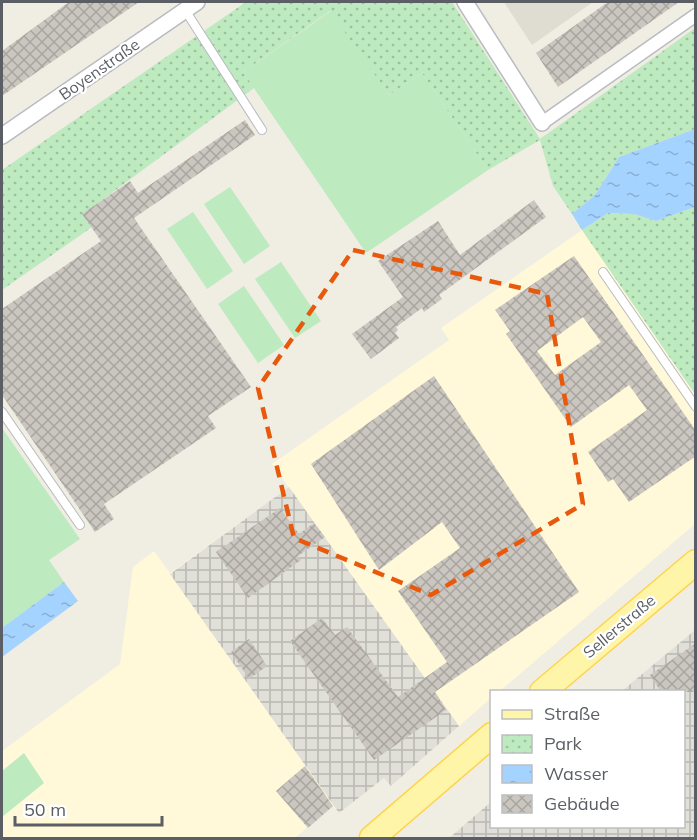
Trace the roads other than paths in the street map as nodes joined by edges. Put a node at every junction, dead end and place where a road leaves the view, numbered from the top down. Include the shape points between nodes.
1 (465, 2) edge
2 (191, 6) edge
3 (696, 15) edge
4 (543, 123) joint
5 (262, 130) dead end
6 (2, 136) edge
7 (603, 272) dead end
8 (696, 407) edge
9 (2, 412) edge
10 (80, 525) dead end
11 (696, 562) edge
12 (544, 690) edge
13 (490, 737) edge
14 (372, 838) edge

1 - 4 street
2 - 5 lane
2 - 6 street, Boyenstraße
3 - 4 street
7 - 8 lane
9 - 10 lane
11 - 12 main road, Sellerstraße
13 - 14 main road

